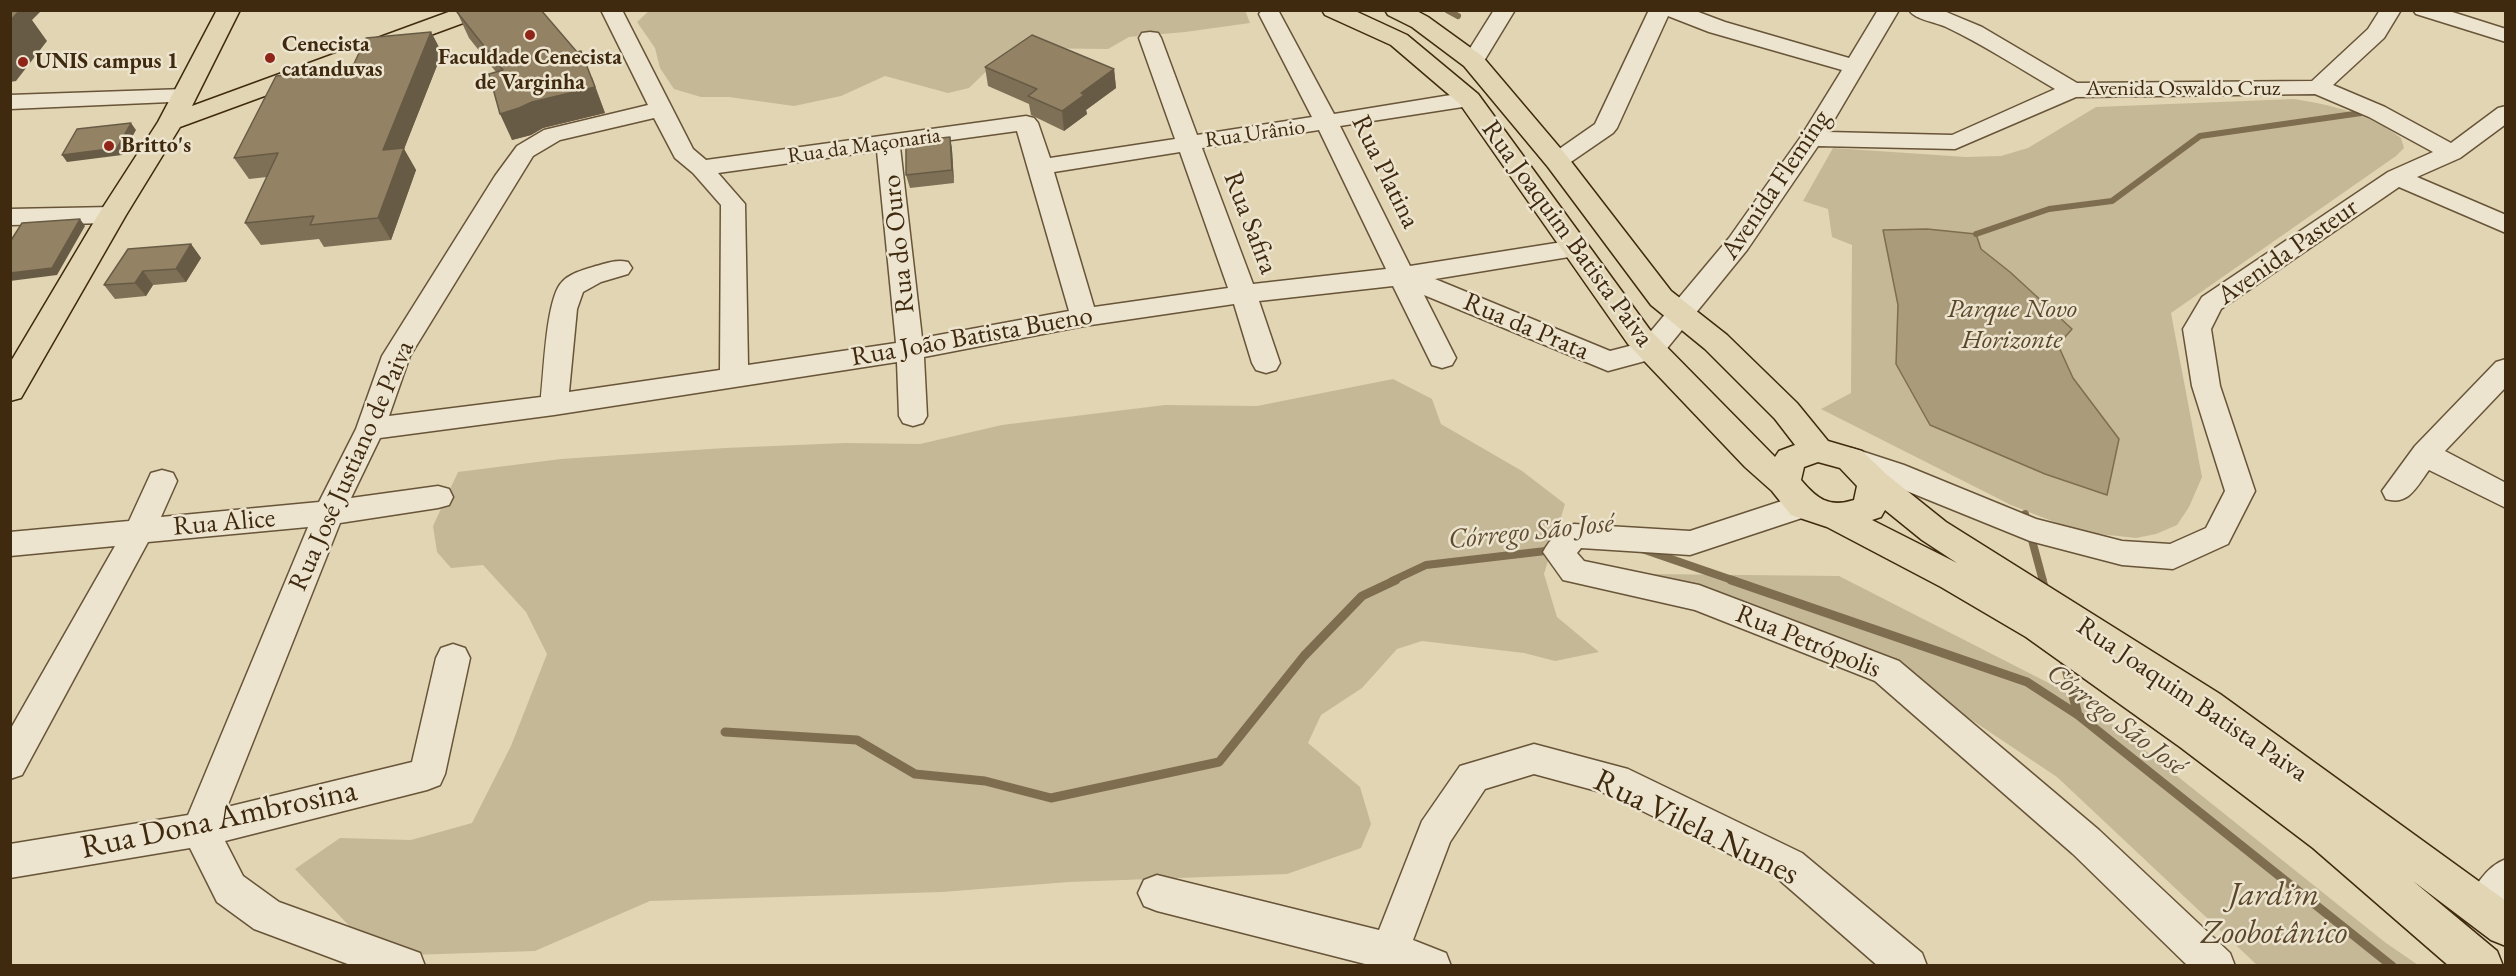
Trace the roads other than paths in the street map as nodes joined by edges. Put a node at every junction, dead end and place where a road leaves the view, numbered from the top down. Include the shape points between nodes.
1 (229, 10) edge
2 (477, 10) edge
3 (611, 10) edge
4 (1333, 10) edge
5 (1396, 10) edge
6 (1505, 10) edge
7 (1660, 10) edge
8 (1672, 10) edge
9 (1889, 10) edge
10 (1919, 10) edge
11 (2391, 10) edge
12 (2423, 10) edge
13 (1270, 14) dead end
14 (2505, 36) edge
15 (1150, 38) dead end
16 (1473, 61) junction
17 (1853, 66) junction
18 (2318, 87) junction
19 (2072, 90) junction
20 (185, 96) junction
21 (1469, 99) junction
22 (10, 102) edge
23 (661, 109) junction
24 (2505, 112) edge
25 (171, 122) junction
26 (1327, 123) junction
27 (1811, 139) junction
28 (888, 144) junction
29 (1187, 144) junction
30 (2452, 153) junction
31 (1557, 161) junction
32 (1041, 167) junction
33 (701, 168) junction
34 (2397, 177) junction
35 (112, 215) junction
36 (10, 217) edge
37 (2505, 225) edge
38 (1575, 248) junction
39 (620, 268) dead end
40 (1403, 276) junction
41 (1245, 294) junction
42 (1682, 314) junction
43 (1084, 317) junction
44 (910, 350) junction
45 (1650, 350) junction
46 (1442, 357) dead end
47 (1266, 363) dead end
48 (2505, 369) edge
49 (734, 376) junction
50 (10, 390) edge
51 (554, 405) junction
52 (913, 416) dead end
53 (370, 429) junction
54 (1817, 450) junction
55 (2426, 454) junction
56 (1862, 471) junction
57 (162, 481) dead end
58 (2397, 491) dead end
59 (1793, 494) junction
60 (438, 497) dead end
61 (2505, 497) edge
62 (329, 513) junction
63 (1839, 518) junction
64 (139, 531) junction
65 (10, 544) edge
66 (453, 658) dead end
67 (10, 764) edge
68 (200, 830) junction
69 (10, 861) edge
70 (2505, 876) edge
71 (1157, 893) dead end
72 (2494, 917) edge
73 (1390, 951) junction
74 (406, 966) edge
75 (1432, 966) edge
76 (1908, 966) edge
77 (2217, 966) edge
78 (2482, 966) edge

1 - 20 main road
2 - 25 main road
3 - 23 street
4 - 21 main road, Rua Joaquim Batista Paiva via 1399,40
5 - 16 main road, Rua Joaquim Batista Paiva via 1420,22
6 - 16 street
7 - 31 street via 1605,128
8 - 17 street
9 - 17 street, Avenida Fleming
10 - 19 street, Avenida Oswaldo Cruz via 1974,32
11 - 18 street via 2376,33
12 - 14 street
13 - 26 street, Rua Platina
15 - 29 street, Rua Safira
16 - 31 main road, Rua Joaquim Batista Paiva
17 - 27 street, Avenida Fleming
18 - 19 street, Avenida Oswaldo Cruz
18 - 30 street, Avenida Oswaldo Cruz via 2377,112
19 - 27 street via 1955,142
20 - 22 street
20 - 25 main road
21 - 26 street, Rua Urânio
21 - 38 main road, Rua Joaquim Batista Paiva
23 - 33 street via 683,153
23 - 53 street, Rua José Justiano de Paiva via 552,135 525,151 396,356
24 - 30 street, Avenida Pasteur
25 - 35 main road
26 - 29 street, Rua Urânio
26 - 40 street, Rua Platina
27 - 42 street, Avenida Fleming via 1738,244
28 - 32 street, Rua da Maçonaria via 1026,123
28 - 33 street, Rua da Maçonaria
28 - 44 street, Rua do Ouro
29 - 32 street, Rua Urânio
29 - 41 street, Rua Safira
30 - 34 street, Avenida Pasteur
31 - 42 main road, Rua Joaquim Batista Paiva via 1661,298
32 - 43 street
33 - 49 street via 733,204
34 - 37 street
34 - 56 street, Avenida Pasteur via 2211,303 2197,329 2206,386 2240,491 2217,536 2173,557 2122,553 2030,529 1893,473
35 - 36 street
35 - 50 main road
38 - 40 street, Rua João Batista Bueno
38 - 45 main road, Rua Joaquim Batista Paiva
39 - 51 street via 572,286 564,309
40 - 41 street, Rua João Batista Bueno
40 - 45 street, Rua da Prata via 1608,361
40 - 46 street, Rua Platina
41 - 43 street, Rua João Batista Bueno
41 - 47 street, Rua Safira
42 - 45 street, Avenida Fleming
42 - 54 main road, Rua Joaquim Batista Paiva via 1786,411
43 - 44 street, Rua João Batista Bueno
44 - 49 street, Rua João Batista Bueno
44 - 52 street, Rua do Ouro
45 - 59 main road, Rua Joaquim Batista Paiva
48 - 55 street
49 - 51 street, Rua João Batista Bueno
51 - 53 street, Rua João Batista Bueno
53 - 62 street, Rua José Justiano de Paiva
54 - 56 main road, Rua Joaquim Batista Paiva
54 - 59 main road via 1790,459
55 - 58 street
55 - 61 street
56 - 63 main road via 1869,508
56 - 72 main road, Rua Joaquim Batista Paiva via 1934,531 2207,705
57 - 64 street
59 - 63 main road, Rua Joaquim Batista Paiva
59 - 77 street, Rua Petrópolis via 1690,543 1574,536 1559,552 1574,571 1699,598 1887,671 2086,842
60 - 62 street, Rua Alice
62 - 64 street, Rua Alice
62 - 68 street, Rua José Justiano de Paiva
63 - 78 main road, Rua Joaquim Batista Paiva via 2039,627 2327,835
64 - 65 street, Rua Alice
64 - 67 street
66 - 68 street, Rua Dona Ambrosina via 427,774
68 - 69 street, Rua Dona Ambrosina
68 - 74 street via 230,889 267,916
70 - 72 street
71 - 73 street
73 - 75 street
73 - 76 street, Rua Vilela Nunes via 1436,834 1473,777 1534,759 1615,780 1789,865

